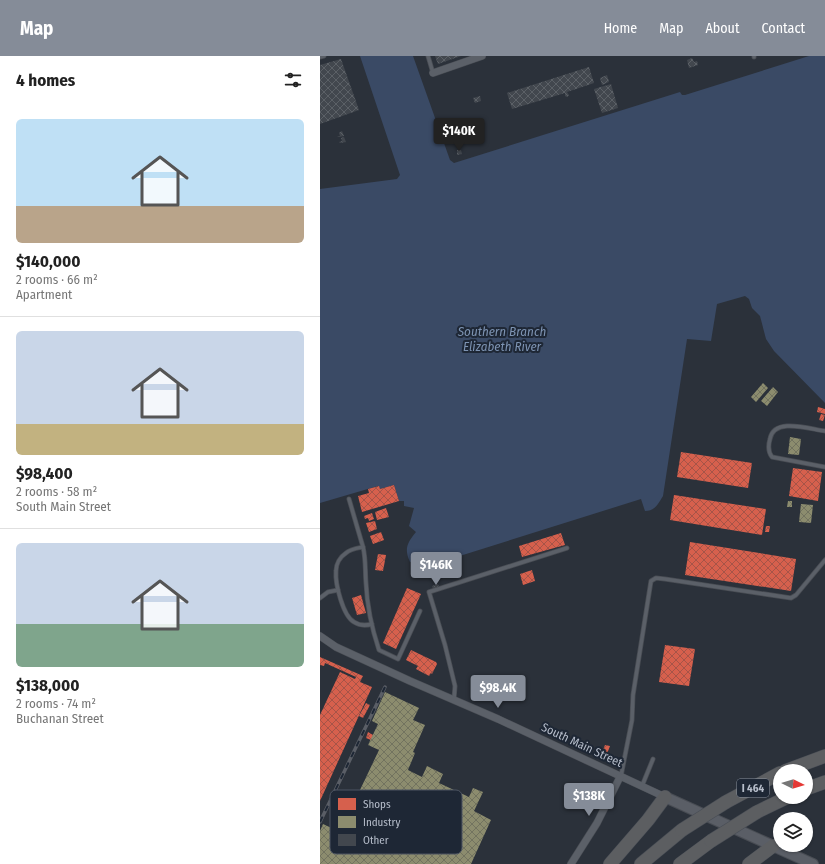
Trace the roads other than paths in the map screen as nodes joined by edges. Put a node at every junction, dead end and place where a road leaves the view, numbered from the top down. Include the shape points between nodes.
1 (324, 56) edge
2 (428, 56) edge
3 (482, 56) edge
4 (320, 58) edge
5 (433, 73) joint
6 (825, 431) edge
7 (825, 466) edge
8 (348, 499) dead end
9 (363, 546) junction
10 (567, 548) dead end
11 (825, 560) edge
12 (338, 590) junction
13 (320, 598) edge
14 (420, 611) dead end
15 (372, 624) junction
16 (320, 636) edge
17 (454, 701) junction
18 (825, 756) edge
19 (653, 759) dead end
20 (804, 764) edge
21 (620, 777) junction
22 (773, 778) edge
23 (825, 782) edge
24 (813, 786) edge
25 (642, 787) junction
26 (665, 798) junction
27 (774, 804) edge
28 (773, 846) joint
29 (785, 852) edge
30 (807, 863) edge
31 (570, 864) edge
32 (610, 864) edge
33 (641, 864) edge
34 (680, 864) edge
35 (749, 864) edge

1 - 4 lane
2 - 5 lane
3 - 5 street
6 - 7 lane via 780,426 770,436 768,449 772,457
8 - 9 lane
9 - 12 lane via 347,552 338,562
9 - 15 lane
10 - 17 lane via 429,592 455,686
11 - 21 lane via 791,598 665,579 656,578 651,581 633,695 632,720
12 - 13 lane via 328,592
12 - 15 lane via 348,617 360,625
14 - 15 lane via 398,659 379,650
16 - 17 street, South Main Street via 336,647
17 - 21 street, South Main Street
18 - 20 highway, I 464
19 - 25 lane
21 - 25 street, South Main Street
21 - 31 street via 597,823
22 - 33 highway, I 464, bridge via 726,802 682,830
23 - 24 highway
25 - 26 street, South Main Street
26 - 28 street, South Main Street
26 - 32 highway
27 - 34 highway, I 464, bridge via 711,841
28 - 35 highway
29 - 30 street, South Main Street

